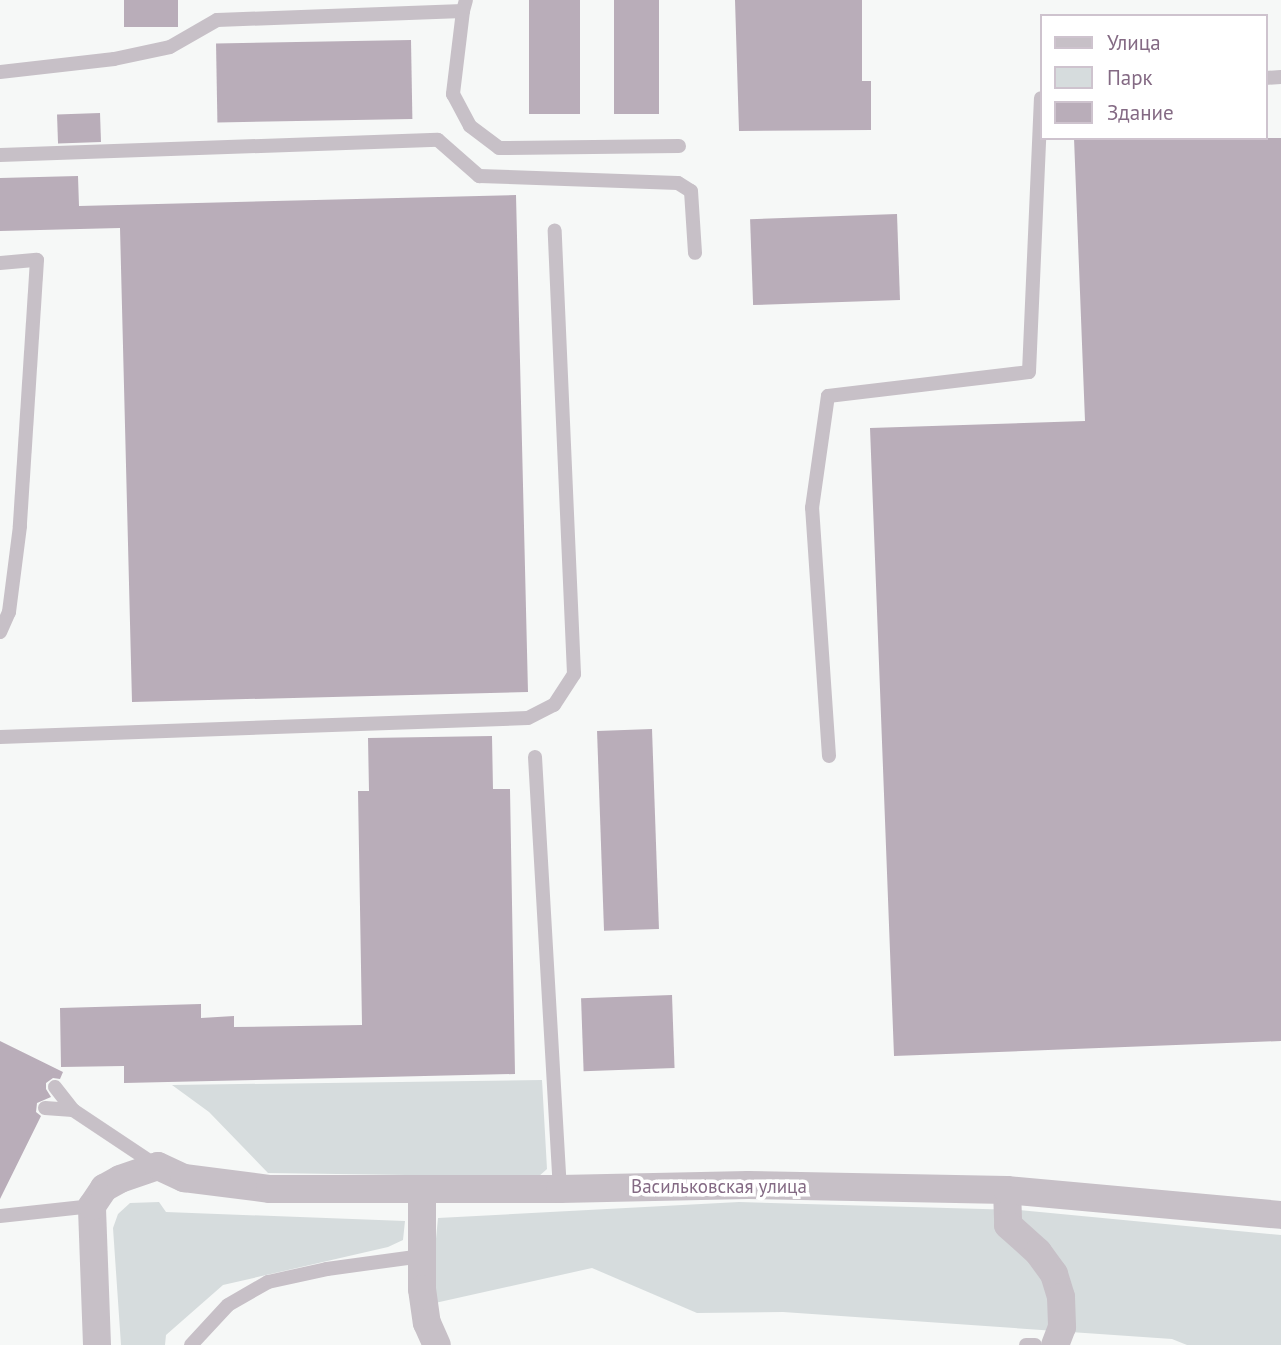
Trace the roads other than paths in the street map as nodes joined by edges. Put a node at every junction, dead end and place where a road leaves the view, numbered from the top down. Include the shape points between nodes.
1 (464, 6) edge
2 (0, 72) edge
3 (1040, 121) edge
4 (679, 146) dead end
5 (0, 155) edge
6 (555, 230) dead end
7 (695, 253) dead end
8 (0, 263) edge
9 (0, 632) edge
10 (0, 737) edge
11 (830, 756) dead end
12 (536, 757) dead end
13 (55, 1087) dead end
14 (45, 1108) dead end
15 (73, 1110) junction
16 (158, 1166) junction
17 (560, 1189) junction
18 (422, 1190) junction
19 (1007, 1190) junction
20 (92, 1206) junction
21 (1281, 1215) edge
22 (0, 1216) edge
23 (422, 1256) junction
24 (97, 1345) edge
25 (191, 1345) edge
26 (438, 1345) edge
27 (1026, 1345) edge
28 (1035, 1345) edge
29 (1055, 1345) edge

1 - 2 lane via 217,20 170,47 114,59
1 - 4 lane via 453,94 470,126 499,148
3 - 11 lane via 1029,372 828,396 812,508
5 - 7 lane via 438,140 479,176 678,183 691,191
6 - 10 lane via 574,674 554,705 528,718
8 - 9 lane via 37,260 20,526 9,612
12 - 17 lane
13 - 15 lane
14 - 15 lane
15 - 16 lane
16 - 18 street, Васильковская улица via 184,1178 270,1189
16 - 20 street via 104,1188
17 - 18 street, Васильковская улица
17 - 19 street, Васильковская улица via 748,1185
18 - 23 street
19 - 21 street, Васильковская улица
19 - 29 street via 1008,1225 1038,1252 1058,1286 1062,1327
20 - 22 lane
20 - 24 street
23 - 25 lane via 268,1282 228,1305
23 - 26 street via 427,1323
27 - 28 lane

